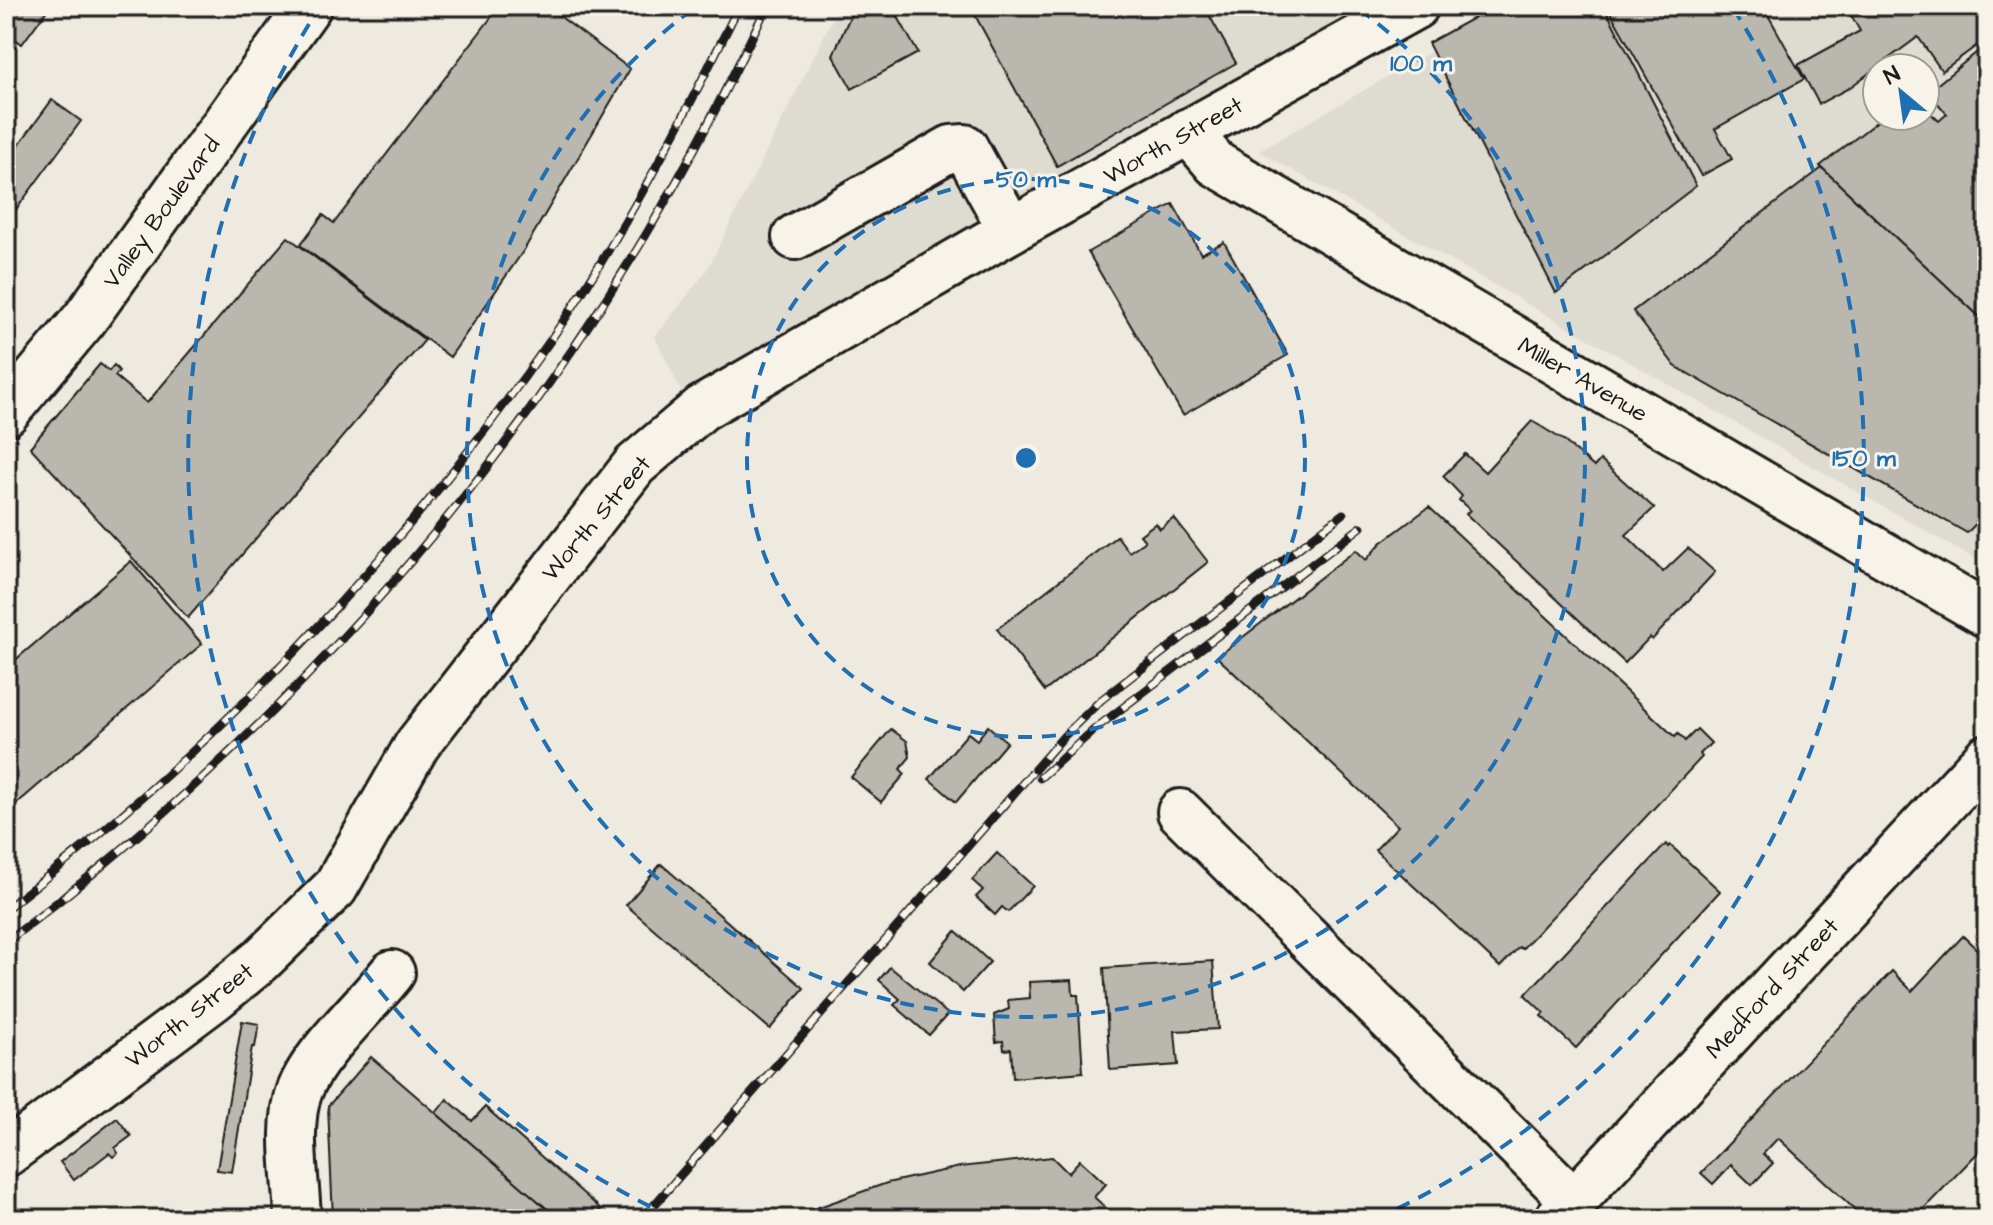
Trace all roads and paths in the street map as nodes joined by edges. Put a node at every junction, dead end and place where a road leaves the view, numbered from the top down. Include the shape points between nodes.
1 (309, 6) edge
2 (1416, 6) edge
3 (1188, 131) junction
4 (1011, 230) junction
5 (795, 237) dead end
6 (6, 413) edge
7 (1987, 615) edge
8 (1987, 757) edge
9 (1180, 812) dead end
10 (392, 973) dead end
11 (6, 1154) edge
12 (1566, 1210) edge
13 (298, 1219) edge

1 - 6 street, Valley Boulevard via 84,320
2 - 3 street, Worth Street
3 - 4 street, Worth Street
3 - 7 street, Miller Avenue via 1216,164
4 - 5 street via 965,147 951,148
4 - 11 street, Worth Street via 702,408 635,465 417,745 335,888 215,998
8 - 12 street, Medford Street
9 - 12 street
10 - 13 street via 299,1090 294,1117

